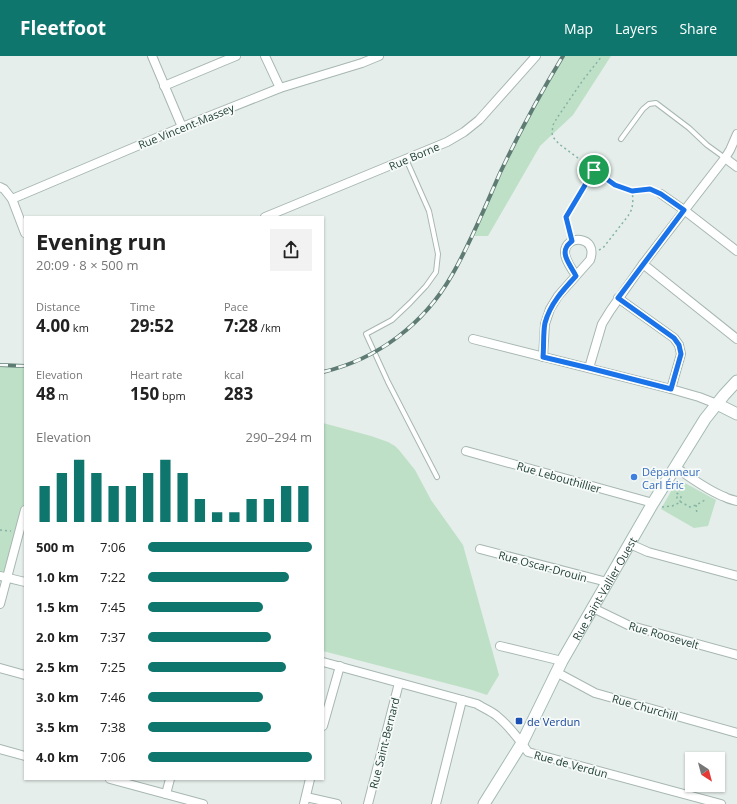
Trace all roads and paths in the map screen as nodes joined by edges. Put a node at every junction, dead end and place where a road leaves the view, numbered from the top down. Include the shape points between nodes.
1 (152, 56) edge
2 (236, 56) edge
3 (266, 56) edge
4 (379, 56) edge
5 (536, 56) edge
6 (602, 56) edge
7 (360, 59) edge
8 (164, 86) junction
9 (280, 88) junction
10 (182, 127) junction
11 (737, 134) edge
12 (621, 138) dead end
13 (725, 158) junction
14 (406, 159) junction
15 (737, 167) edge
16 (594, 170) junction
17 (0, 187) edge
18 (632, 191) junction
19 (661, 194) joint
20 (12, 199) junction
21 (684, 210) junction
22 (267, 216) edge
23 (24, 230) edge
24 (572, 241) junction
25 (737, 251) edge
26 (592, 254) junction
27 (644, 264) junction
28 (576, 276) junction
29 (618, 298) junction
30 (473, 339) dead end
31 (737, 339) edge
32 (543, 357) junction
33 (589, 368) junction
34 (737, 381) edge
35 (671, 389) junction
36 (717, 404) junction
37 (737, 414) edge
38 (466, 451) dead end
39 (675, 467) junction
40 (437, 477) dead end
41 (677, 483) dead end
42 (713, 491) junction
43 (677, 493) junction
44 (737, 501) edge
45 (681, 502) junction
46 (653, 503) junction
47 (696, 505) junction
48 (24, 514) edge
49 (697, 515) dead end
50 (0, 530) edge
51 (19, 532) junction
52 (630, 544) junction
53 (480, 549) dead end
54 (737, 576) edge
55 (4, 577) edge
56 (24, 582) edge
57 (607, 582) junction
58 (0, 604) edge
59 (593, 608) junction
60 (500, 646) dead end
61 (737, 655) edge
62 (324, 662) edge
63 (562, 662) junction
64 (340, 666) junction
65 (0, 668) edge
66 (556, 672) junction
67 (24, 675) edge
68 (399, 683) junction
69 (462, 700) junction
70 (324, 722) edge
71 (737, 733) edge
72 (522, 743) junction
73 (0, 749) edge
74 (24, 756) edge
75 (114, 780) edge
76 (170, 780) edge
77 (310, 780) edge
78 (166, 794) junction
79 (305, 800) edge
80 (203, 804) edge
81 (336, 804) edge
82 (368, 804) edge
83 (436, 804) edge
84 (484, 804) edge
85 (721, 804) edge

1 - 8 street
2 - 8 street
3 - 9 street
4 - 7 street, Rue Vincent-Massey
5 - 14 street, Rue Borne via 479,120 464,132
6 - 16 path via 582,80 557,118 552,133 560,144
7 - 9 street, Rue Vincent-Massey
8 - 10 street
9 - 10 street, Rue Vincent-Massey
10 - 20 street, Rue Vincent-Massey
11 - 13 street
12 - 13 lane via 643,109 656,103
13 - 15 street
13 - 21 street
14 - 22 street, Rue Borne
14 - 40 lane via 429,211 438,254 436,272 426,286 392,320 366,334
16 - 18 path via 615,185
16 - 24 path via 566,217
17 - 20 street
18 - 19 path via 650,189
18 - 26 path via 632,209 628,216 603,248
19 - 21 street
20 - 23 street
21 - 25 street
21 - 27 street
24 - 26 street via 583,240 590,246
24 - 28 street via 564,252
26 - 28 street
27 - 29 street
27 - 31 street
28 - 32 street via 550,309 545,324
29 - 33 street via 602,324
29 - 35 street via 674,338 679,345 681,354
30 - 32 street
32 - 33 street
33 - 35 street
34 - 36 street, Rue Saint-Vallier Ouest
35 - 36 street
36 - 37 street
36 - 39 street, Rue Saint-Vallier Ouest
38 - 46 street, Rue Lebouthillier
39 - 42 street
39 - 46 street, Rue Saint-Vallier Ouest
41 - 43 path
42 - 44 street
42 - 47 path via 709,498
43 - 45 path via 677,498
43 - 45 path via 682,497
45 - 46 path via 663,507
45 - 47 path via 690,506
46 - 52 street, Rue Saint-Vallier Ouest
47 - 49 path
48 - 51 street
50 - 51 path
51 - 55 street
52 - 54 street via 648,552
52 - 57 street, Rue Saint-Vallier Ouest
53 - 57 street, Rue Oscar-Drouin
55 - 56 street
55 - 58 street
57 - 59 street, Rue Saint-Vallier Ouest
59 - 61 street, Rue Roosevelt via 628,625
59 - 63 street, Rue Saint-Vallier Ouest
60 - 63 street
62 - 64 street, Rue de Verdun
63 - 66 street, Rue Saint-Vallier Ouest
64 - 68 street, Rue de Verdun
64 - 70 street
65 - 67 street
66 - 71 street, Rue Churchill via 595,693
66 - 72 street, Rue Saint-Vallier Ouest
68 - 69 street, Rue de Verdun
68 - 82 street, Rue Saint-Bernard
69 - 72 street, Rue de Verdun via 477,704 496,714
69 - 83 street
72 - 84 street, Rue Saint-Vallier Ouest
72 - 85 street, Rue de Verdun via 528,752
73 - 74 street
75 - 78 street
76 - 78 street
77 - 79 street
78 - 80 street
79 - 81 street

